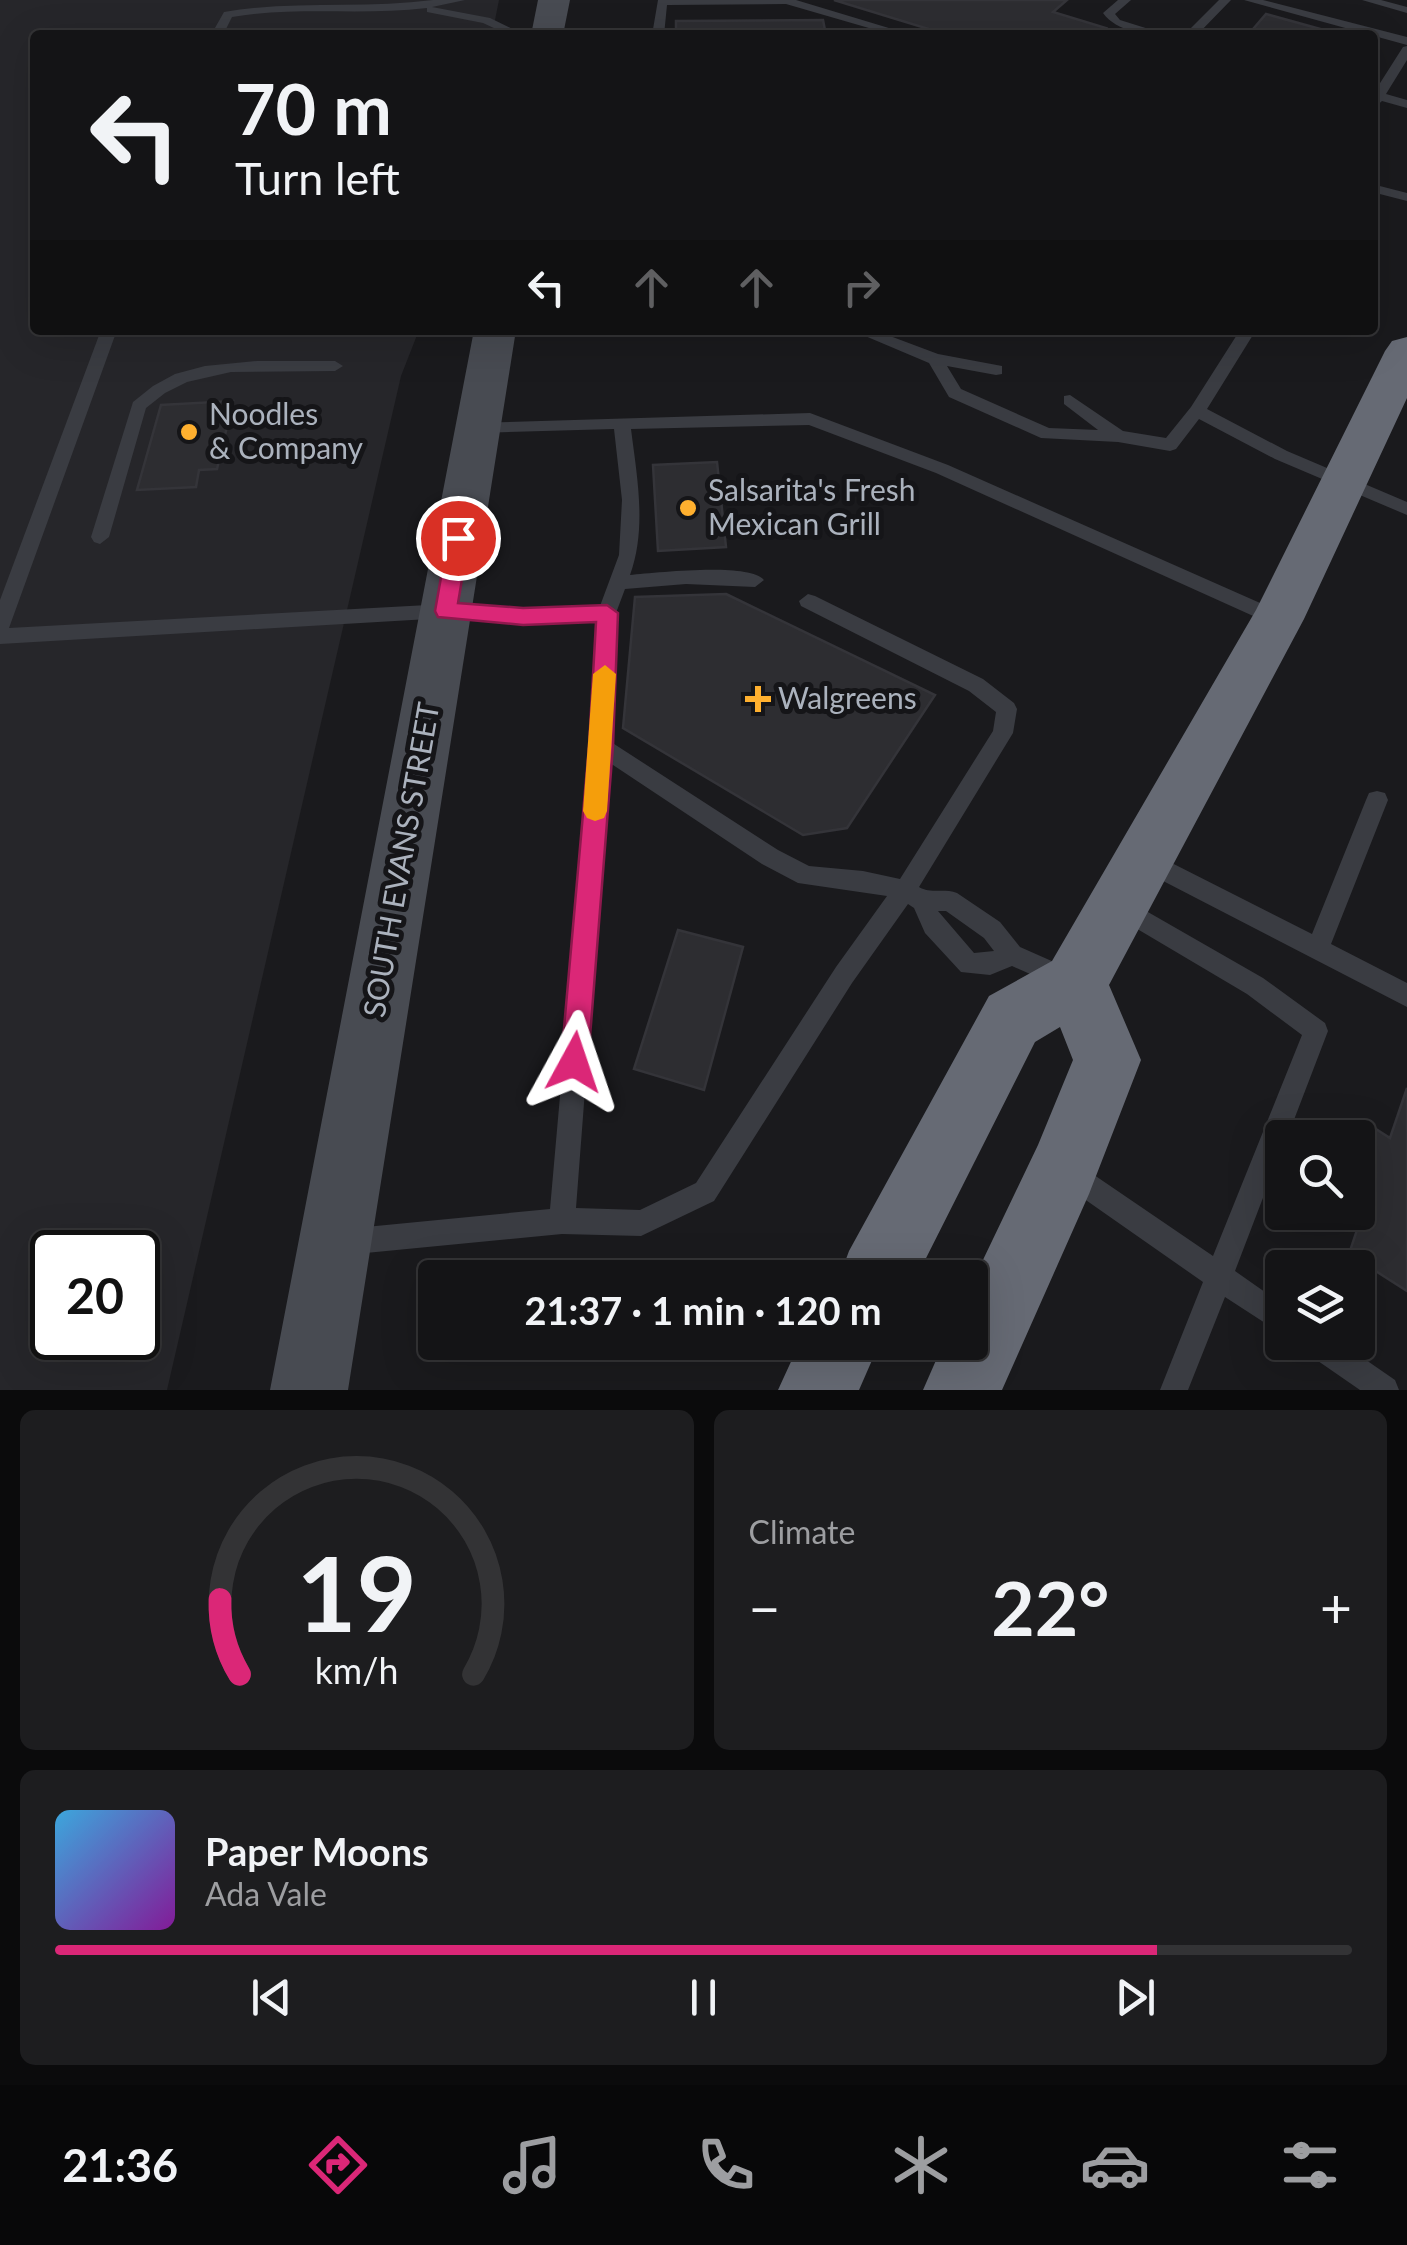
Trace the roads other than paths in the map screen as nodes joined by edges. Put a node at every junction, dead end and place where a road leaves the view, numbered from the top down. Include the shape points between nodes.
1 (228, 0) edge
2 (458, 0) edge
3 (554, 0) edge
4 (1125, 0) edge
5 (1225, 0) edge
6 (1250, 0) edge
7 (1368, 0) edge
8 (414, 6) junction
9 (258, 9) junction
10 (1407, 10) edge
11 (220, 30) edge
12 (508, 30) edge
13 (548, 30) edge
14 (659, 30) edge
15 (888, 30) edge
16 (1144, 30) edge
17 (1195, 30) edge
18 (1362, 30) edge
19 (1378, 34) edge
20 (1407, 42) edge
21 (1407, 50) edge
22 (1378, 94) edge
23 (1378, 99) edge
24 (1407, 104) edge
25 (1378, 190) edge
26 (1407, 198) edge
27 (107, 335) edge
28 (494, 335) edge
29 (872, 335) edge
30 (1245, 335) edge
31 (1407, 351) edge
32 (935, 359) junction
33 (336, 366) dead end
34 (996, 370) dead end
35 (1070, 400) dead end
36 (1197, 411) junction
37 (622, 424) junction
38 (478, 427) junction
39 (1118, 436) junction
40 (1342, 480) junction
41 (1407, 509) edge
42 (100, 537) dead end
43 (755, 580) dead end
44 (618, 582) junction
45 (808, 601) dead end
46 (446, 611) junction
47 (607, 613) junction
48 (1278, 619) junction
49 (0, 626) edge
50 (0, 636) edge
51 (601, 746) junction
52 (1377, 800) dead end
53 (1144, 860) junction
54 (914, 896) junction
55 (1118, 906) junction
56 (1318, 950) junction
57 (1012, 955) junction
58 (1075, 984) junction
59 (1407, 995) edge
60 (1064, 1169) junction
61 (562, 1220) junction
62 (334, 1244) junction
63 (885, 1260) edge
64 (1219, 1277) junction
65 (1265, 1308) edge
66 (833, 1360) edge
67 (1341, 1360) edge
68 (309, 1390) edge
69 (817, 1390) edge
70 (962, 1390) edge
71 (1174, 1390) edge
72 (1385, 1390) edge

1 - 9 lane
2 - 8 lane
3 - 13 main road
4 - 16 lane via 1110,13 1116,22
5 - 17 lane
6 - 18 lane
7 - 10 lane
8 - 9 lane
8 - 12 lane
9 - 11 lane via 228,14
14 - 15 lane via 662,2 751,1 787,1
19 - 20 lane
21 - 22 lane
23 - 24 lane
25 - 26 lane
27 - 49 lane
28 - 38 main road, SOUTH EVANS STREET
29 - 32 lane
30 - 36 lane
31 - 40 highway
32 - 34 lane
32 - 39 lane via 956,394 1047,434
33 - 42 lane via 197,371 153,392 140,406
35 - 39 lane
36 - 39 lane via 1170,445
36 - 40 lane
37 - 38 lane
37 - 44 lane via 631,500 628,555
37 - 48 lane via 810,419 942,469
38 - 46 main road, SOUTH EVANS STREET
40 - 41 lane
40 - 48 highway
43 - 44 lane via 686,576
44 - 47 lane
45 - 54 lane via 976,685 1006,709 1003,733
46 - 47 lane via 523,617
46 - 50 lane
46 - 62 main road, SOUTH EVANS STREET
47 - 51 lane
48 - 53 highway
51 - 54 lane via 806,876 863,881
51 - 61 lane
52 - 56 lane
53 - 55 highway
53 - 56 lane
54 - 57 lane via 949,900 992,930
54 - 57 lane via 969,964
54 - 61 lane via 844,975 705,1192 641,1223
55 - 58 highway
55 - 64 lane via 1316,1030
56 - 59 lane
57 - 58 lane
58 - 60 highway via 1107,1060
58 - 63 highway via 1012,1018
60 - 64 lane
60 - 70 highway
61 - 62 lane
62 - 68 main road, SOUTH EVANS STREET
64 - 65 lane
64 - 71 lane
66 - 69 highway
67 - 72 lane

